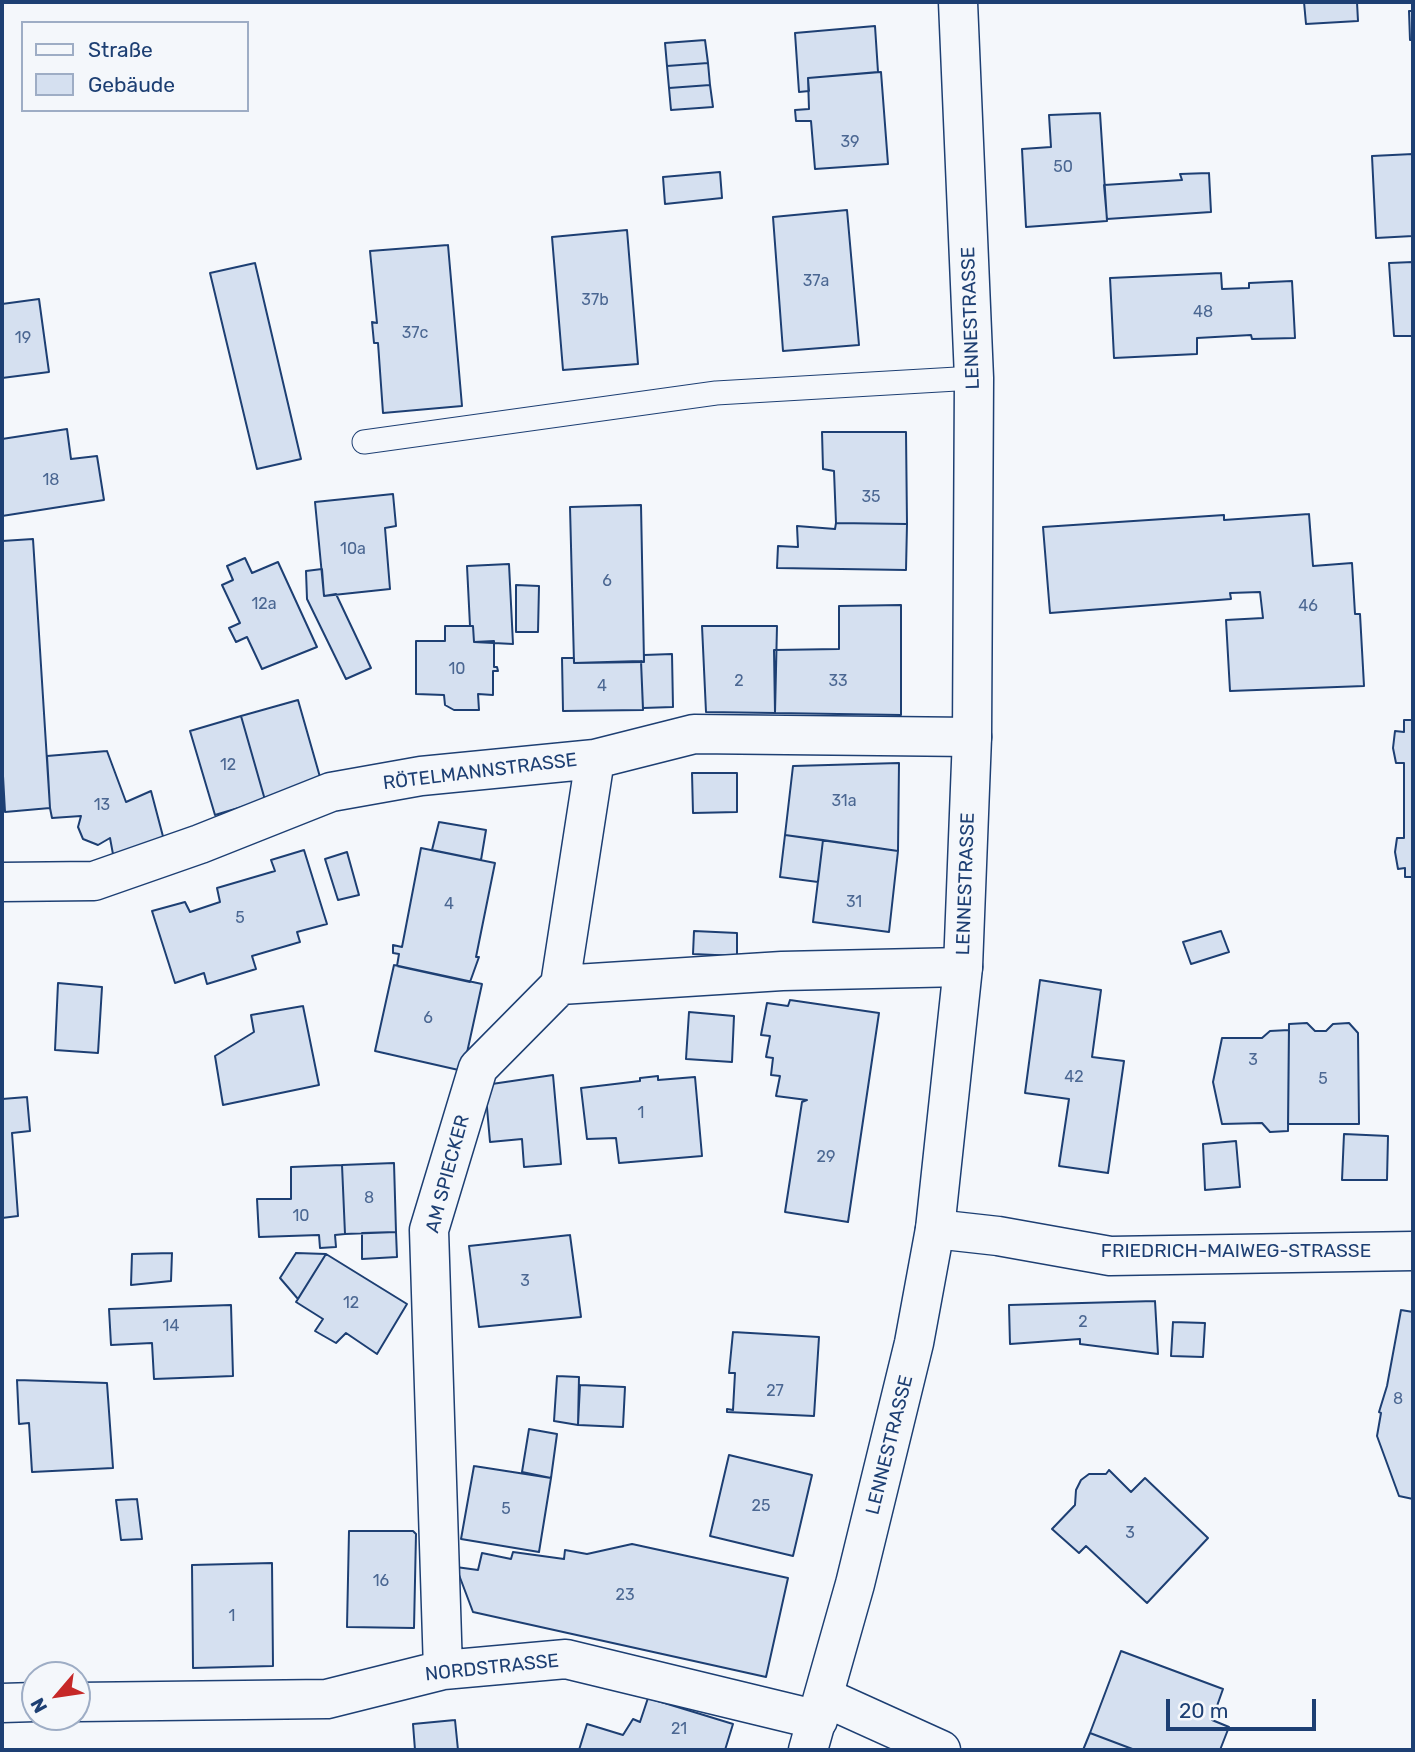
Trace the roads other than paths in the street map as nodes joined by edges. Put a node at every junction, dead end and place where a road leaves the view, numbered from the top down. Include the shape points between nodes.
1 (958, 2) edge
2 (974, 378) junction
3 (363, 442) dead end
4 (972, 737) junction
5 (595, 759) junction
6 (2, 883) edge
7 (963, 967) junction
8 (560, 985) junction
9 (935, 1229) junction
10 (1413, 1251) edge
11 (443, 1670) junction
12 (21, 1702) edge
13 (91, 1702) edge
14 (2, 1703) edge
15 (817, 1722) edge
16 (941, 1750) edge

1 - 2 street, LENNESTRASSE
2 - 3 lane via 716,393
2 - 4 street, LENNESTRASSE
4 - 5 street, RÖTELMANNSTRASSE via 694,734
4 - 7 street, LENNESTRASSE
5 - 6 street, RÖTELMANNSTRASSE via 421,776 331,792 200,845 94,881
5 - 8 street
7 - 8 street via 782,971
7 - 9 street, LENNESTRASSE
8 - 11 street, AM SPIECKER via 478,1068 429,1230
9 - 10 street, FRIEDRICH-MAIWEG-STRASSE via 1110,1256
9 - 15 street, LENNESTRASSE via 915,1343
11 - 13 street, NORDSTRASSE via 327,1699
11 - 15 street, NORDSTRASSE via 566,1659
12 - 14 street
15 - 16 street, NORDSTRASSE

